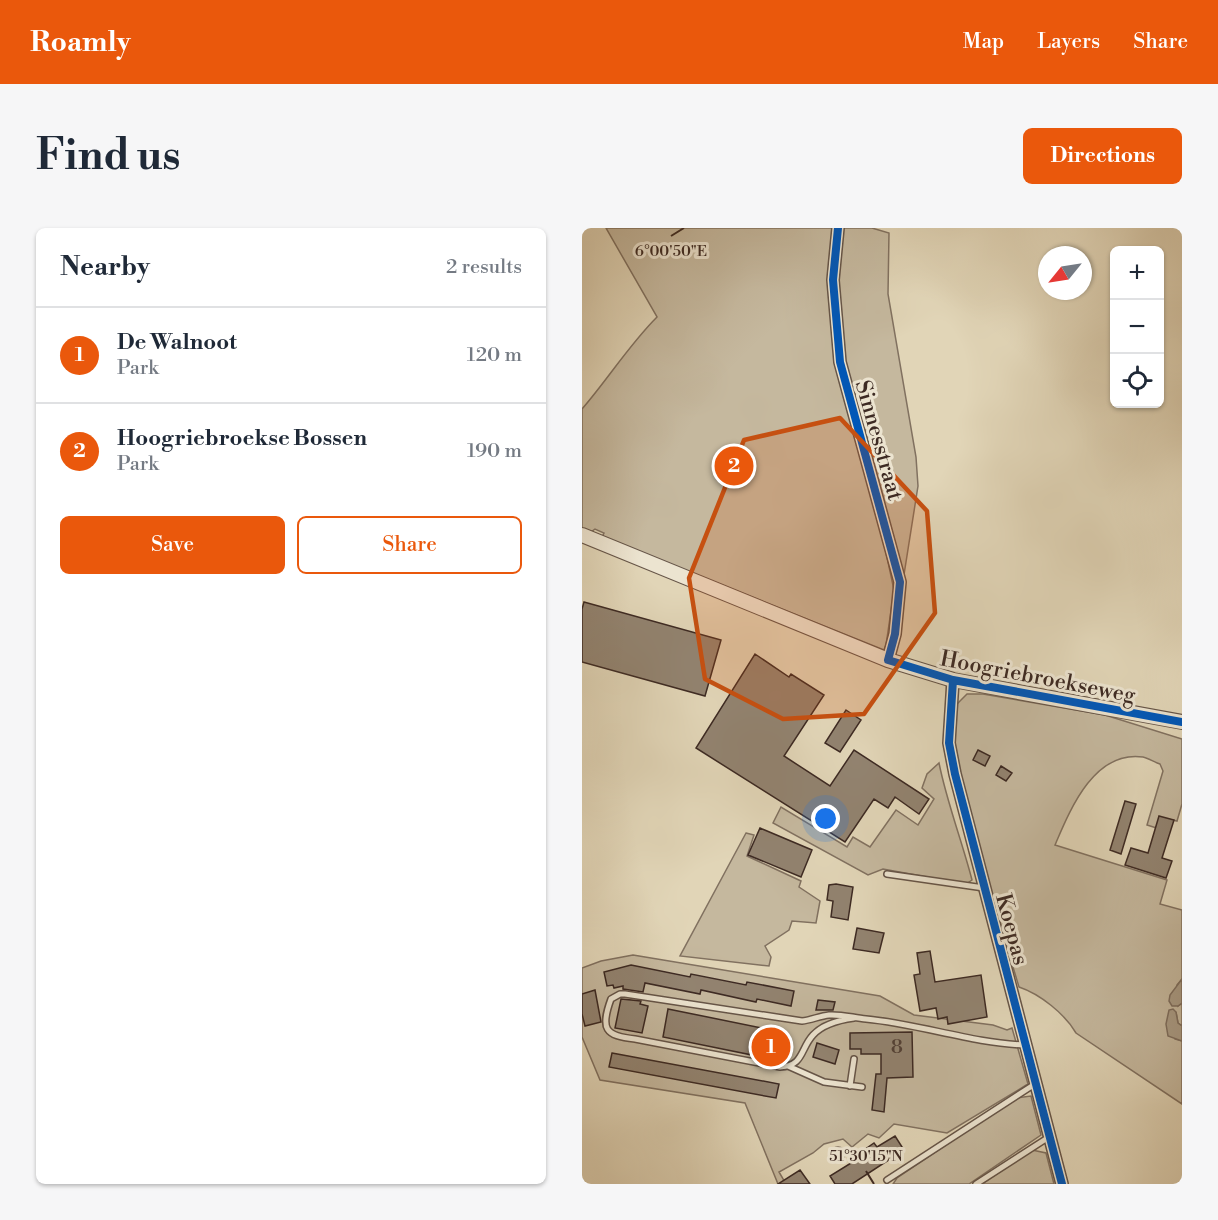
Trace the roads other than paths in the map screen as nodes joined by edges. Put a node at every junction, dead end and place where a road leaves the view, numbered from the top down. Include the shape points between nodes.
1 (838, 228) edge
2 (582, 535) edge
3 (888, 660) junction
4 (953, 680) junction
5 (1182, 722) edge
6 (887, 874) dead end
7 (984, 888) junction
8 (854, 1018) junction
9 (1025, 1045) junction
10 (854, 1059) dead end
11 (788, 1066) junction
12 (1035, 1084) junction
13 (850, 1086) junction
14 (862, 1087) dead end
15 (1050, 1137) junction
16 (887, 1180) dead end
17 (976, 1184) edge
18 (1062, 1184) edge

1 - 3 street, Sinnesstraat via 833,280 840,362 900,582
2 - 3 street, Hoogriebroekseweg
3 - 4 street, Hoogriebroekseweg
4 - 5 street, Hoogriebroekseweg
4 - 7 street, Koepas via 948,743
6 - 7 lane
7 - 9 street, Koepas
8 - 9 lane via 904,1023 999,1044
8 - 11 lane via 820,1028 795,1064
8 - 11 lane via 830,1015 802,1022 636,995 620,994 611,999 607,1029 616,1037
9 - 12 street, Koepas
10 - 13 lane
11 - 13 lane via 824,1082
12 - 15 street, Koepas
12 - 16 lane
13 - 14 lane
15 - 17 lane
15 - 18 street, Koepas

